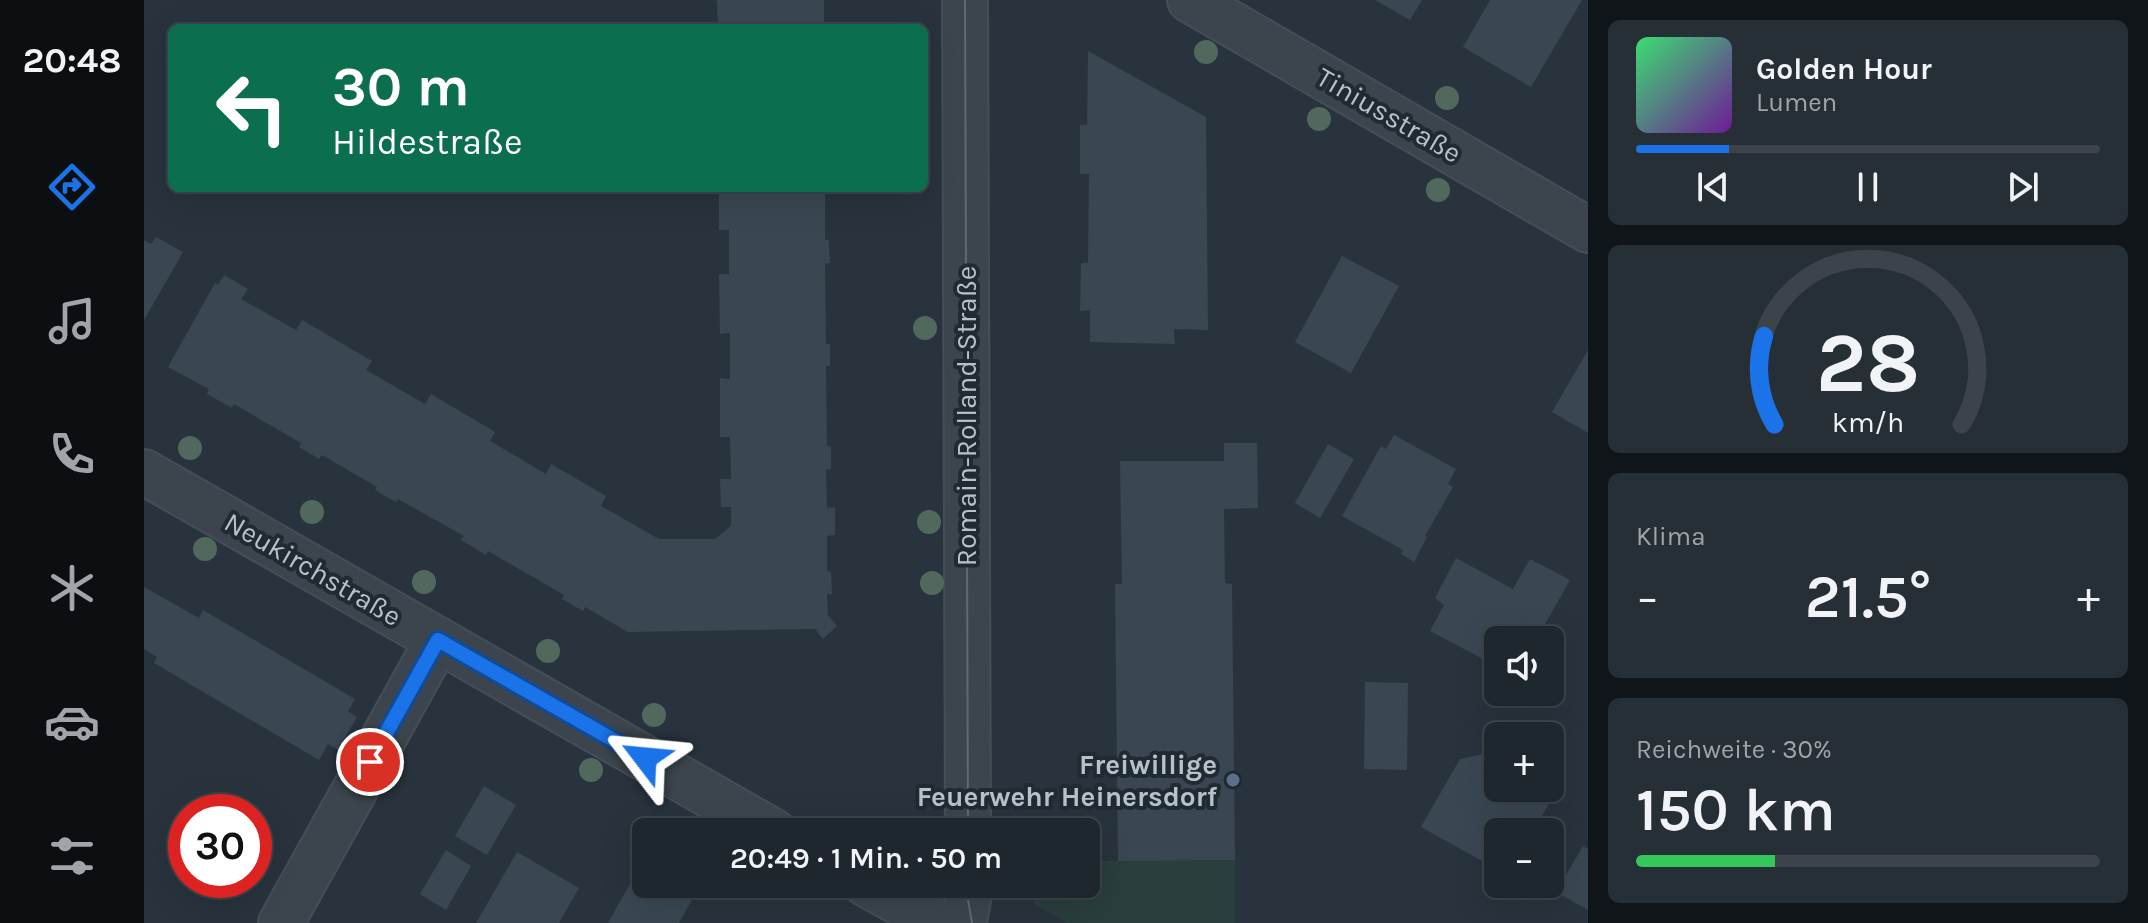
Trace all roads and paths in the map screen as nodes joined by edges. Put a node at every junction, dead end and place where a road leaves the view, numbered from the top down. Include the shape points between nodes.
1 (965, 0) edge
2 (1190, 0) edge
3 (1588, 230) edge
4 (144, 472) edge
5 (438, 640) junction
6 (750, 818) edge
7 (968, 818) edge
8 (891, 898) edge
9 (968, 898) edge
10 (281, 923) edge
11 (937, 923) edge
12 (964, 923) edge

1 - 7 street, Romain-Rolland-Straße
2 - 3 street, Tiniusstraße
4 - 5 street, Neukirchstraße
5 - 6 street, Neukirchstraße
5 - 10 street
8 - 11 street
9 - 12 street

